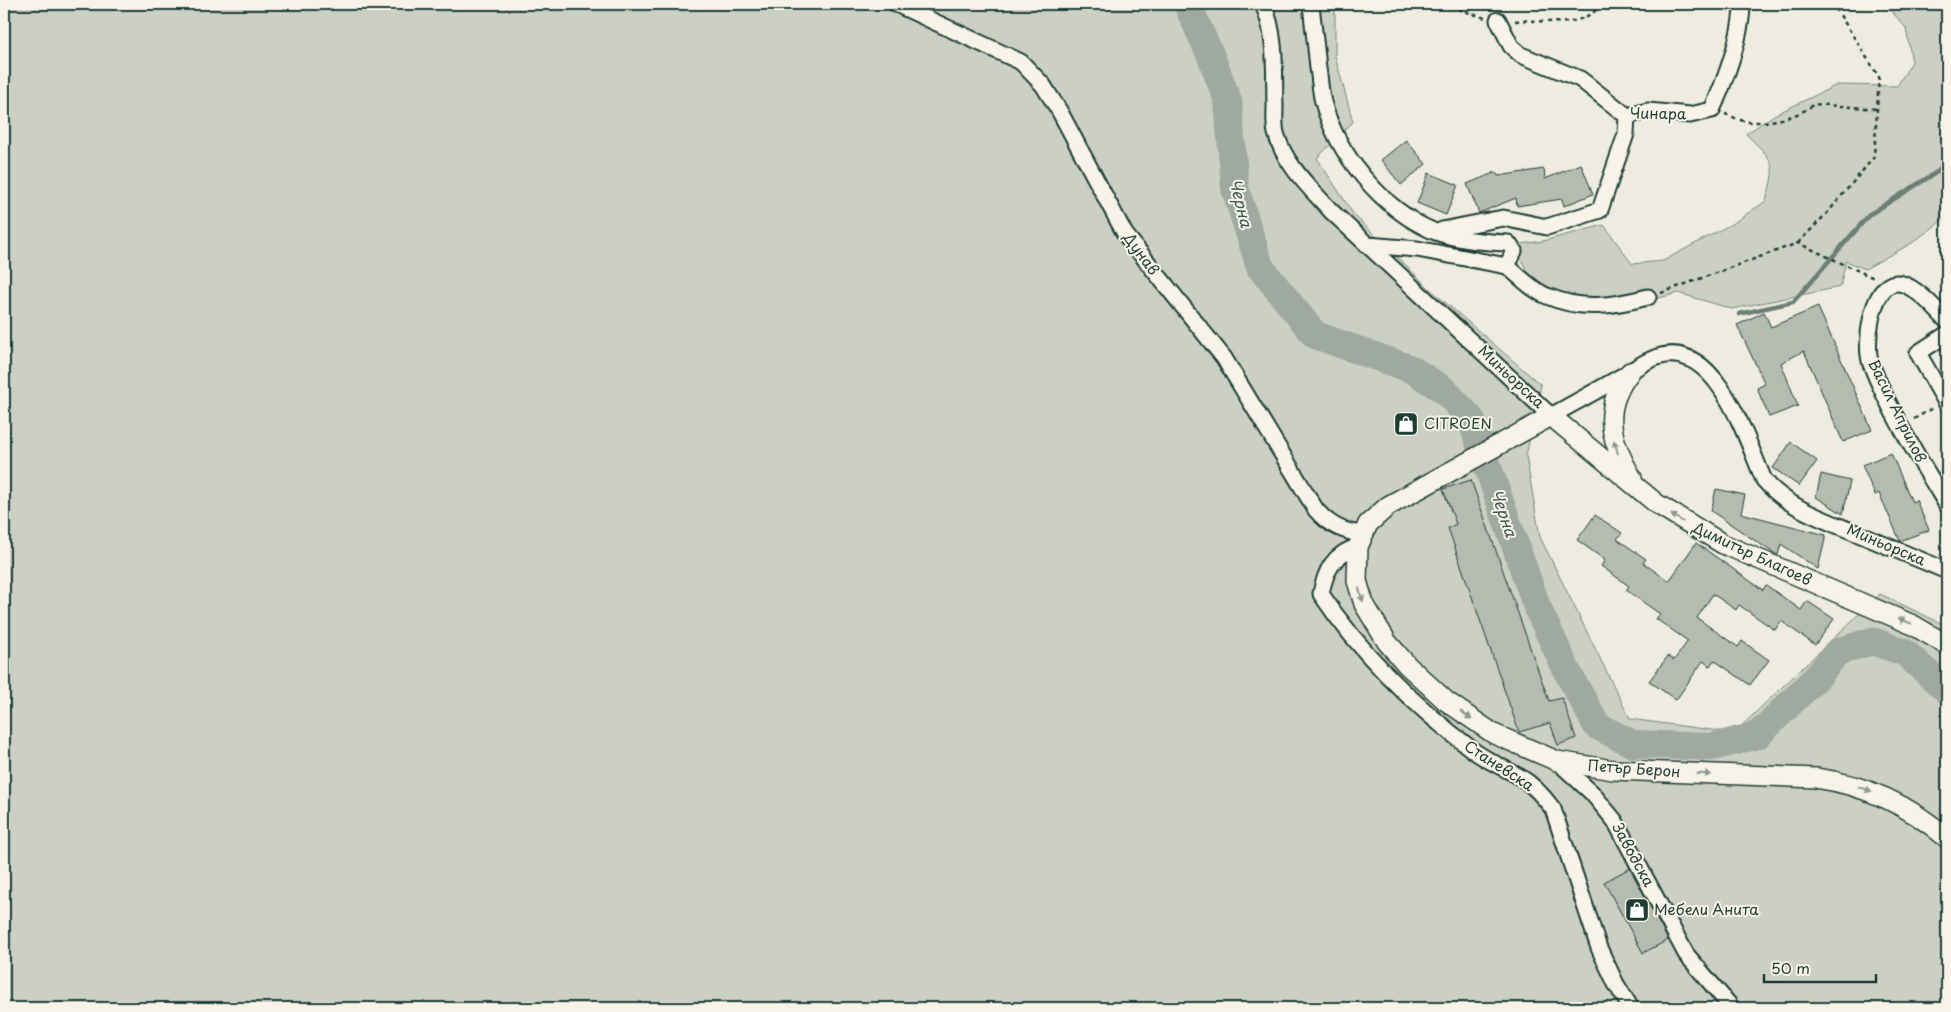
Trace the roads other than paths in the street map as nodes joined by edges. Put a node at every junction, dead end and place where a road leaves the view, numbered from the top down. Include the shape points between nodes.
1 (896, 4) edge
2 (1263, 4) edge
3 (1311, 4) edge
4 (1742, 4) edge
5 (1498, 20) dead end
6 (1627, 116) junction
7 (1434, 231) junction
8 (1368, 245) junction
9 (1507, 266) junction
10 (1648, 297) road end
11 (1947, 321) edge
12 (1947, 334) edge
13 (1630, 372) junction
14 (1946, 402) edge
15 (1551, 416) junction
16 (1639, 490) junction
17 (1947, 505) edge
18 (1360, 540) junction
19 (1947, 571) edge
20 (1947, 644) edge
21 (1557, 761) junction
22 (1947, 838) edge
23 (1632, 1008) edge
24 (1732, 1008) edge

1 - 18 street, Дунав via 1021,62 1043,85 1125,234 1224,358 1316,510 1325,520
2 - 8 street, Миньорска via 1269,17 1273,49 1276,133 1303,180
3 - 7 street via 1322,100 1332,131 1381,196 1406,216
4 - 6 street, Чинара via 1734,46 1712,110 1690,115 1648,111
5 - 6 street, Чинара via 1511,46 1521,55 1580,79
6 - 7 street via 1626,134 1600,210 1546,227 1503,218
7 - 9 street via 1475,242 1508,243 1514,251
8 - 9 street via 1417,249
8 - 15 street, Миньорска
9 - 10 street via 1546,296 1567,302 1592,307 1613,306
11 - 17 street, Васил Априлов via 1936,308 1907,286 1897,283 1888,286 1872,316 1868,348 1871,363 1902,427
12 - 14 street via 1918,353
13 - 15 street, Миньорска
16 -> 13 main road via 1620,457 1612,429 1613,398
13 - 19 street, Миньорска via 1664,355 1679,355 1701,365 1721,386 1764,480 1772,490 1814,515
15 - 16 main road, Димитър Благоев
15 - 18 main road via 1388,506 1368,524
20 -> 16 main road, Димитър Благоев via 1913,625 1723,544 1672,515
18 -> 21 main road, Петър Берон via 1357,581 1364,604 1387,642 1407,665 1446,701 1494,734
18 - 23 street, Станевска via 1345,550 1324,574 1321,594 1334,614 1429,716 1484,759 1522,778 1553,809 1599,948
21 -> 22 main road, Петър Берон via 1613,770 1816,778 1844,782 1890,800
21 - 24 street, Заводска via 1592,793 1615,821 1686,954

